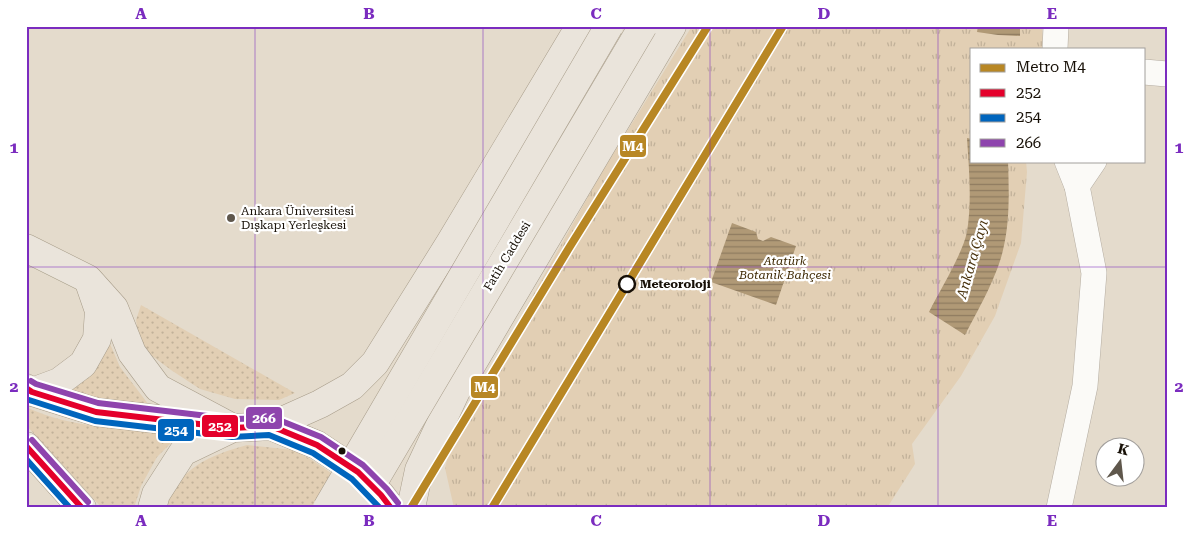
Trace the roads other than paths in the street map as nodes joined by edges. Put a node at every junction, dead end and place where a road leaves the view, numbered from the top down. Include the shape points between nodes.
1 (580, 26) edge
2 (609, 26) edge
3 (644, 26) edge
4 (672, 26) edge
5 (1056, 26) edge
6 (1055, 48) edge
7 (1067, 162) edge
8 (1093, 162) edge
9 (1077, 186) junction
10 (26, 248) edge
11 (88, 279) junction
12 (29, 390) edge
13 (270, 426) junction
14 (233, 428) junction
15 (26, 446) edge
16 (82, 508) edge
17 (152, 508) edge
18 (327, 508) edge
19 (358, 508) edge
20 (391, 508) edge
21 (411, 508) edge
22 (1059, 508) edge

1 - 13 main road via 375,363 352,386
2 - 18 main road, bridge
3 - 19 main road, Fatih Caddesi, bridge
4 - 21 main road via 456,391 419,470
5 - 6 street
7 - 9 street
8 - 9 street
9 - 22 street via 1094,273 1085,386
10 - 11 main road
11 - 12 main road via 99,311 97,339 83,364 59,382
11 - 14 main road via 114,308 132,353 158,388
12 - 14 main road via 96,412
13 - 14 main road
13 - 20 main road via 317,446 358,472
14 - 17 main road via 183,452 156,494
15 - 16 main road

